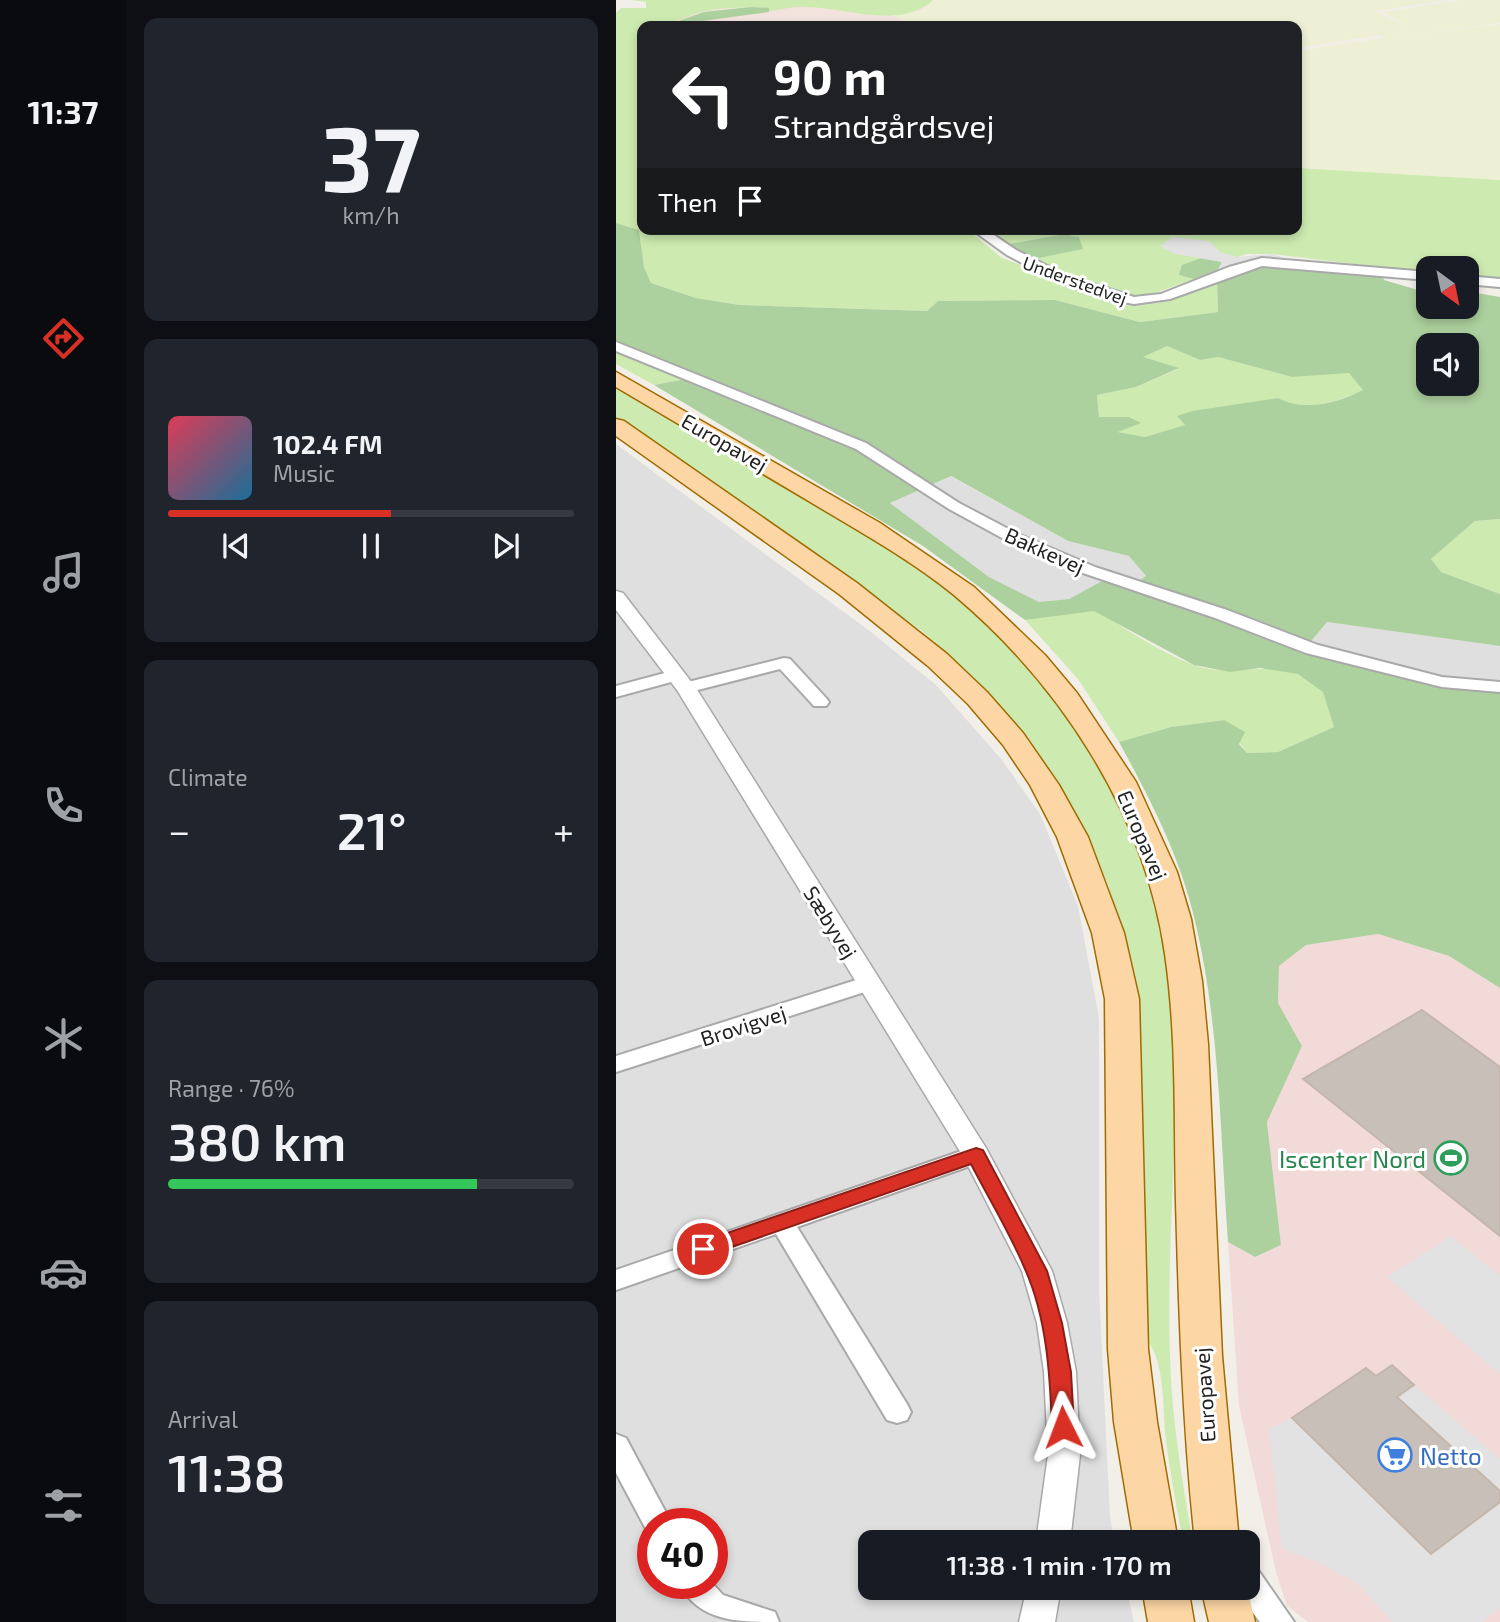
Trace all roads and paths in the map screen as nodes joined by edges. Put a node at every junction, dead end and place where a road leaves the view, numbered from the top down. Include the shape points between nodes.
1 (983, 235) edge
2 (1416, 275) edge
3 (1479, 281) edge
4 (1500, 283) edge
5 (616, 346) edge
6 (616, 378) edge
7 (616, 426) edge
8 (616, 597) edge
9 (678, 677) junction
10 (616, 684) edge
11 (1500, 687) edge
12 (616, 692) edge
13 (820, 702) dead end
14 (869, 984) junction
15 (616, 1064) edge
16 (976, 1155) junction
17 (781, 1222) junction
18 (616, 1280) edge
19 (897, 1412) dead end
20 (616, 1446) edge
21 (1212, 1499) junction
22 (649, 1508) edge
23 (1055, 1530) edge
24 (1154, 1530) edge
25 (1216, 1530) edge
26 (1225, 1530) edge
27 (708, 1599) edge
28 (1041, 1600) edge
29 (1167, 1600) edge
30 (1227, 1600) edge
31 (1260, 1600) edge
32 (764, 1622) edge
33 (1037, 1622) edge
34 (1171, 1622) edge
35 (1232, 1622) edge
36 (1279, 1622) edge

1 - 2 street, Understedvej via 1030,265 1130,301 1151,300 1262,262
3 - 4 street
5 - 11 street, Bakkevej via 861,446 954,506 1089,570 1312,649 1442,682
6 - 21 main road, Europavej via 908,551 965,592 1057,685 1092,732 1128,795 1155,857 1184,966 1200,1364
7 - 24 main road via 894,621 949,667 988,706 1053,796 1103,914 1122,996 1128,1349
8 - 9 street, Sæbyvej
9 - 10 street
9 - 12 street
9 - 13 street via 785,663
9 - 14 street, Sæbyvej
14 - 15 street, Brovigvej
14 - 16 street, Sæbyvej
16 - 17 street
16 - 23 street, Sæbyvej via 1037,1271 1052,1323 1060,1372 1064,1455
17 - 18 street
17 - 19 street
20 - 22 street
21 - 25 main road, Europavej
21 - 26 street
27 - 32 street via 713,1605
28 - 33 street
29 - 34 main road
30 - 35 main road
31 - 36 street

